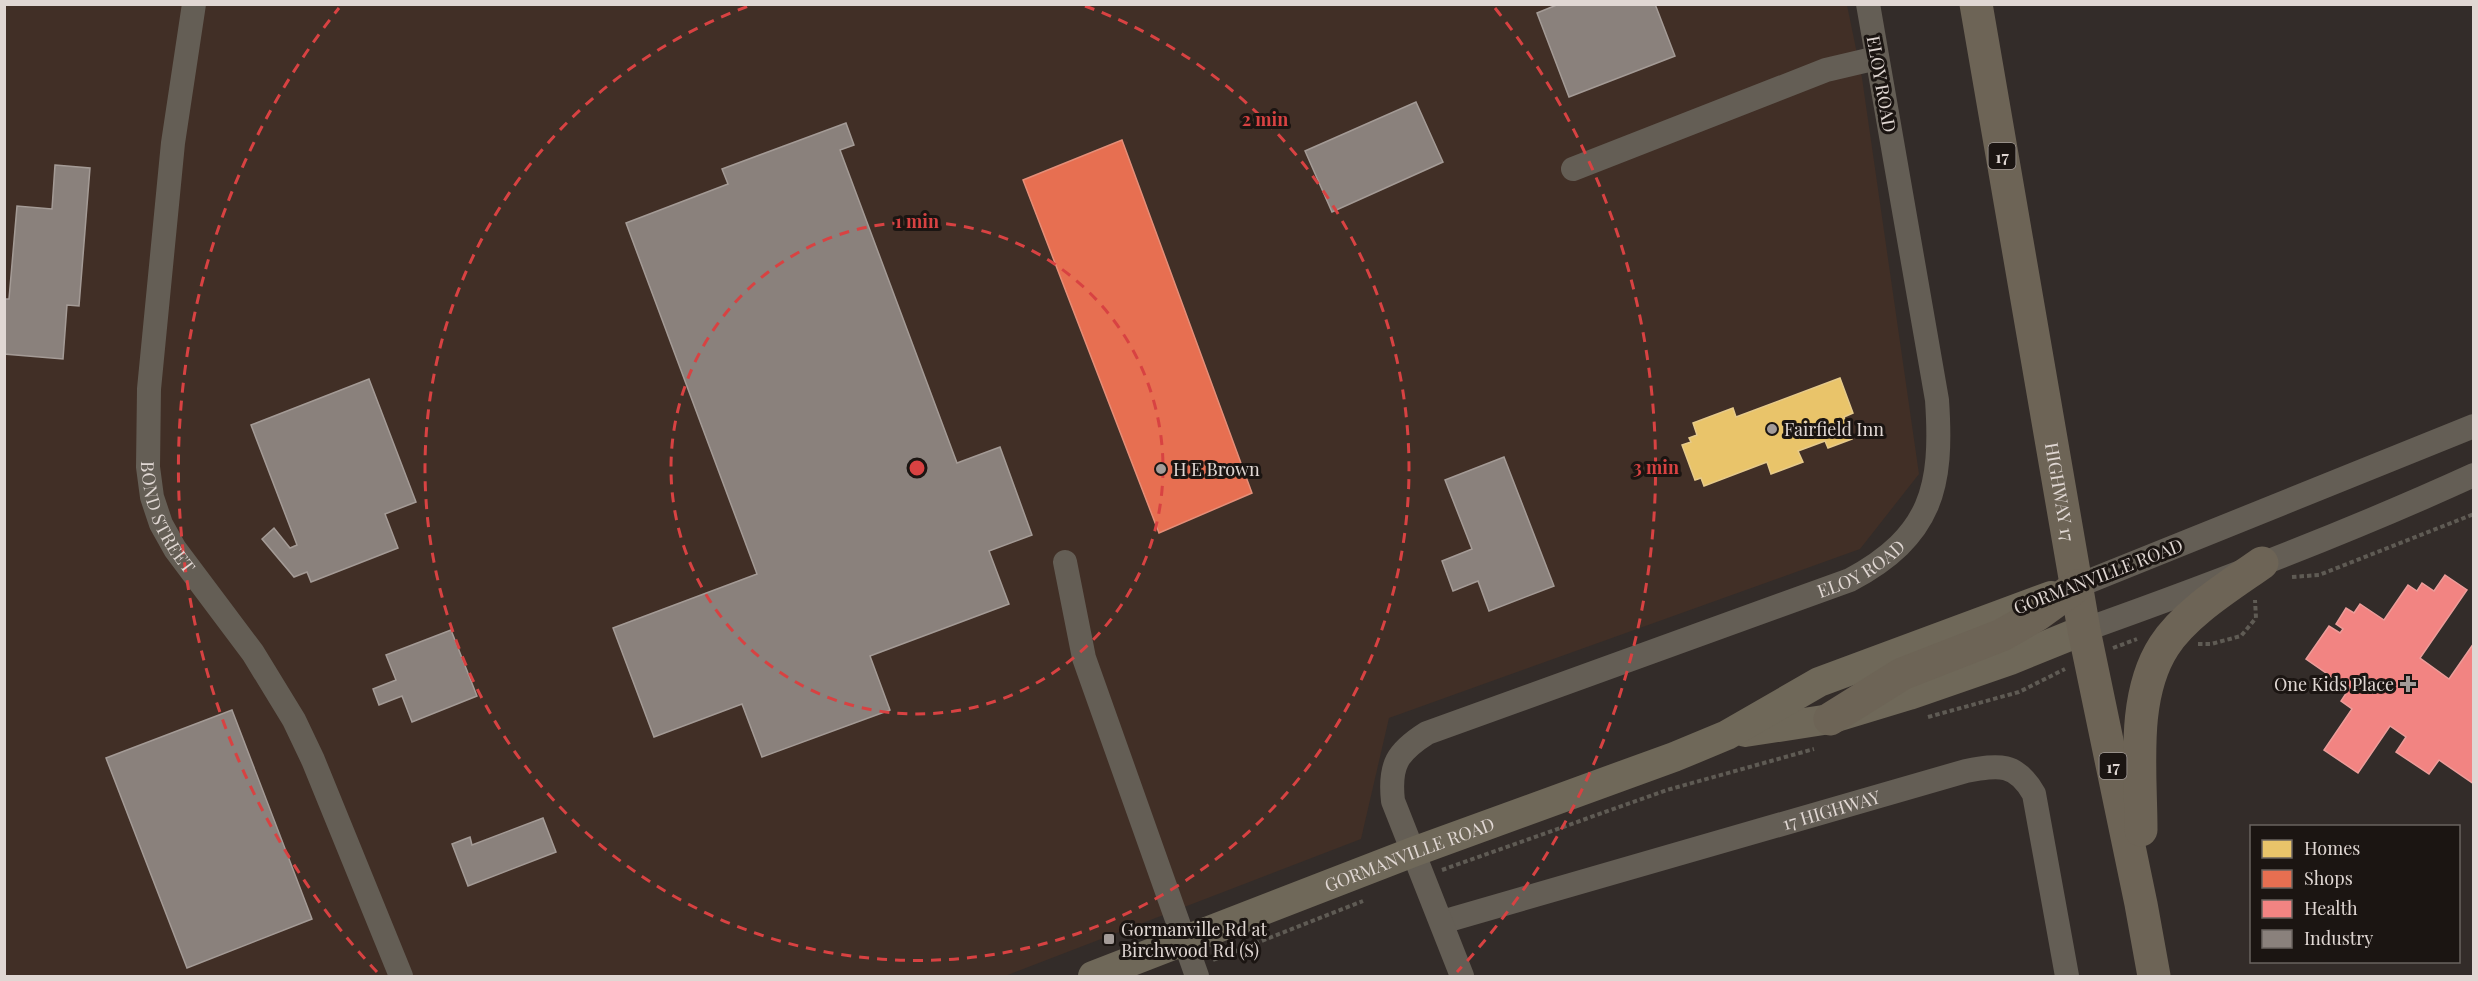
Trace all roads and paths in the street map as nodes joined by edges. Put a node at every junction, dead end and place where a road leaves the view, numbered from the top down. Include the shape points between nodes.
1 (194, 4) edge
2 (1868, 4) edge
3 (1976, 4) edge
4 (1877, 58) junction
5 (1573, 169) dead end
6 (2474, 426) edge
7 (2474, 475) edge
8 (2474, 514) edge
9 (1065, 562) dead end
10 (2272, 571) junction
11 (2077, 586) junction
12 (2255, 596) dead end
13 (2087, 643) junction
14 (2165, 644) junction
15 (1830, 719) junction
16 (1917, 720) dead end
17 (1727, 735) junction
18 (1815, 748) dead end
19 (1418, 864) junction
20 (1369, 898) dead end
21 (2141, 904) junction
22 (1442, 922) junction
23 (1192, 962) edge
24 (401, 976) edge
25 (1093, 976) edge
26 (1462, 976) edge
27 (2067, 976) edge
28 (2154, 976) edge

1 - 24 street, BOND STREET via 173,143 149,389 148,467 152,497 161,524 176,549 253,654 294,720 314,760
2 - 4 street, ELOY ROAD
3 - 11 highway, HIGHWAY 17 / 17
4 - 5 street via 1826,70
4 - 19 street, ELOY ROAD via 1937,399 1938,459 1934,486 1913,531 1875,567 1850,580 1427,734 1407,746 1395,762 1391,781 1393,801
6 - 11 street, GORMANVILLE ROAD
7 - 10 street, GORMANVILLE ROAD via 2304,546
8 - 10 path via 2319,575
9 - 23 street via 1084,658
10 - 13 street, GORMANVILLE ROAD
10 - 14 highway via 2199,608
11 - 13 highway, HIGHWAY 17 / 17
11 - 15 highway via 2002,635 1902,674
11 - 17 main road, GORMANVILLE ROAD via 1819,682
12 - 14 path via 2256,618 2241,636 2211,644
13 - 14 path via 2150,634
13 - 15 main road, GORMANVILLE ROAD via 2010,660
13 - 16 path via 2019,692
13 - 21 highway, HIGHWAY 17 / 17
14 - 21 highway via 2143,698
15 - 17 main road, GORMANVILLE ROAD
17 - 19 main road, GORMANVILLE ROAD
18 - 19 path
19 - 22 street, ELOY ROAD
19 - 23 main road, GORMANVILLE ROAD
20 - 23 path
21 - 28 highway, HIGHWAY 17 / 17
22 - 26 street, ELOY ROAD
22 - 27 street, 17 HIGHWAY via 1966,771 2005,767 2017,772 2034,794
23 - 25 main road, GORMANVILLE ROAD

